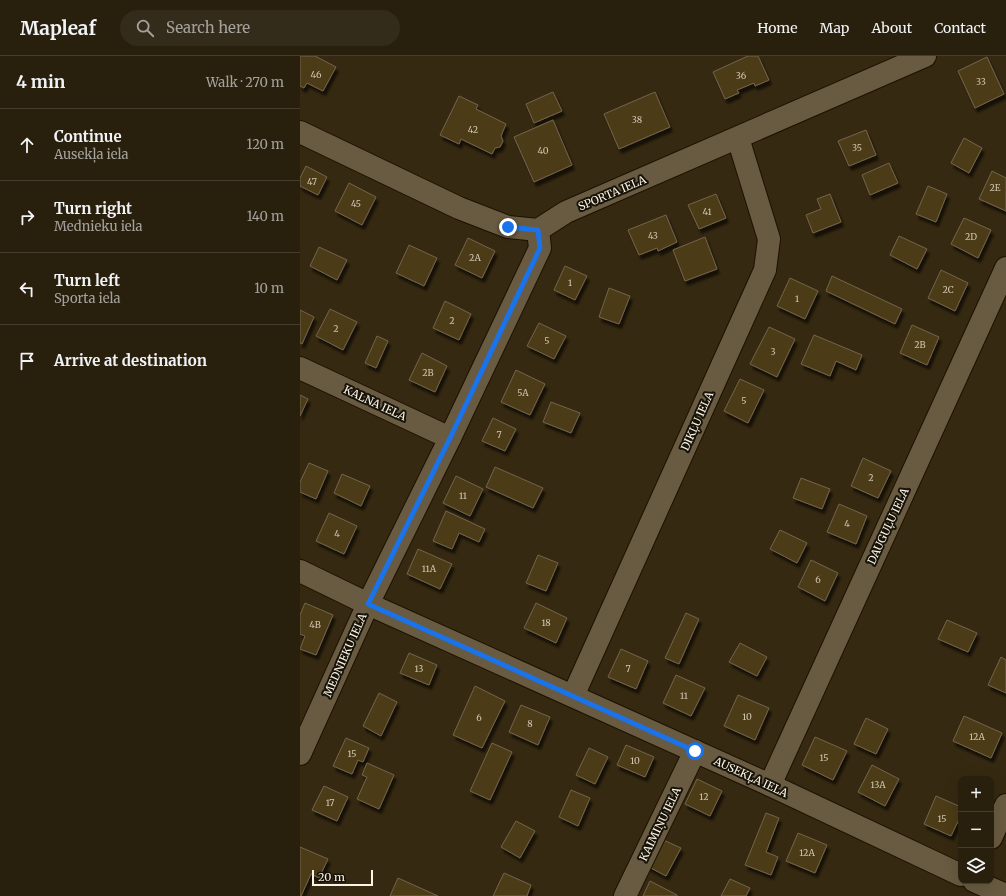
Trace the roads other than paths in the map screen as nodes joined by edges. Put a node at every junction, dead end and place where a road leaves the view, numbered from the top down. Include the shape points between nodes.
1 (925, 56) edge
2 (300, 132) edge
3 (738, 138) junction
4 (538, 230) junction
5 (1006, 268) edge
6 (300, 368) edge
7 (450, 438) junction
8 (300, 571) edge
9 (368, 604) junction
10 (573, 696) junction
11 (695, 751) junction
12 (300, 754) edge
13 (770, 785) junction
14 (1006, 805) edge
15 (994, 831) edge
16 (958, 874) edge
17 (970, 884) edge
18 (979, 884) edge
19 (1006, 895) edge
20 (625, 896) edge
21 (964, 896) edge

1 - 3 street, SPORTA IELA
2 - 4 street via 458,208 508,227
3 - 4 street, SPORTA IELA via 566,212
3 - 10 street, DIKĻU IELA via 769,240 765,270
4 - 7 street, MEDNIEKU IELA via 540,248
5 - 13 street, DAUGUĻU IELA
6 - 7 street, KALNA IELA
7 - 9 street, MEDNIEKU IELA
8 - 9 street, AUSEKĻA IELA
9 - 10 street, AUSEKĻA IELA
9 - 12 street, MEDNIEKU IELA
10 - 11 street, AUSEKĻA IELA
11 - 13 street, AUSEKĻA IELA
11 - 20 street, KAIMIŅU IELA
13 - 16 street, AUSEKĻA IELA
14 - 15 street
17 - 21 street
18 - 19 street

